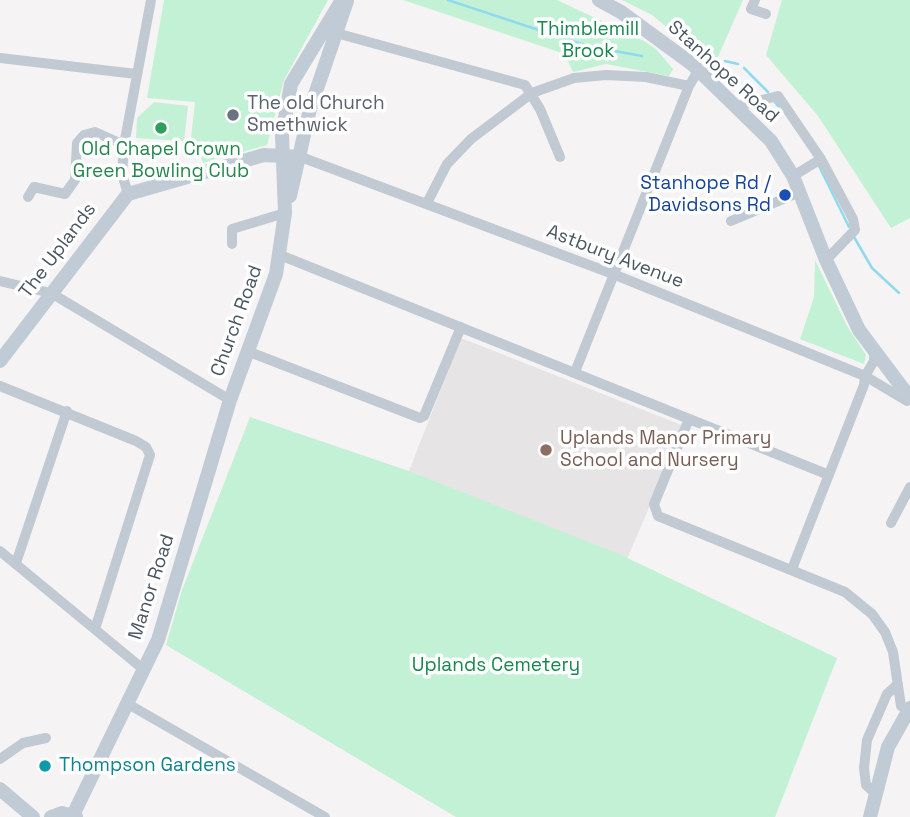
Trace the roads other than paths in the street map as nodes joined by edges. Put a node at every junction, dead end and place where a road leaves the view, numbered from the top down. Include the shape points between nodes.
1 (152, 0) edge
2 (342, 0) edge
3 (347, 0) edge
4 (598, 0) edge
5 (755, 0) edge
6 (766, 14) dead end
7 (336, 33) junction
8 (0, 58) edge
9 (698, 71) junction
10 (136, 74) junction
11 (689, 86) junction
12 (532, 93) junction
13 (738, 106) junction
14 (124, 145) junction
15 (284, 154) junction
16 (560, 157) dead end
17 (301, 158) junction
18 (821, 159) junction
19 (793, 176) junction
20 (800, 192) junction
21 (128, 194) junction
22 (28, 197) dead end
23 (427, 203) junction
24 (285, 213) junction
25 (731, 221) dead end
26 (232, 244) dead end
27 (280, 255) junction
28 (826, 260) junction
29 (614, 274) junction
30 (0, 281) edge
31 (51, 293) junction
32 (461, 327) junction
33 (247, 351) junction
34 (874, 352) junction
35 (0, 361) edge
36 (575, 372) junction
37 (865, 376) junction
38 (0, 386) edge
39 (230, 400) junction
40 (910, 400) edge
41 (66, 411) junction
42 (689, 419) junction
43 (829, 475) junction
44 (910, 487) edge
45 (891, 523) dead end
46 (0, 551) edge
47 (16, 563) junction
48 (792, 569) junction
49 (95, 629) junction
50 (143, 669) junction
51 (898, 684) junction
52 (128, 704) junction
53 (909, 709) edge
54 (46, 738) dead end
55 (0, 759) edge
56 (0, 789) edge
57 (877, 795) junction
58 (74, 816) edge
59 (33, 817) edge
60 (51, 817) edge
61 (325, 817) edge
62 (870, 817) edge

1 - 10 street
2 - 15 street, Church Road via 290,84 282,135
3 - 7 street, Church Road
4 - 9 street, Stanhope Road via 651,33
5 - 6 street via 751,9
7 - 12 street via 504,78 525,85
7 - 17 street, Church Road via 310,108
8 - 10 street
9 - 11 street
9 - 13 street, Stanhope Road
10 - 14 street
11 - 12 street via 606,75 574,78
11 - 29 street
12 - 16 street
12 - 23 street via 471,139 447,164
13 - 18 street via 778,96
13 - 19 street, Stanhope Road via 771,141
14 - 21 street via 122,174
14 - 22 street via 95,132 84,135 76,143 75,180 65,194 34,187
15 - 17 street
15 - 21 street via 264,155
15 - 24 street, Church Road
17 - 23 street, Astbury Avenue
17 - 24 street, Church Road
18 - 19 street
18 - 28 street via 855,230
19 - 20 street, Stanhope Road
20 - 25 street
20 - 28 street, Stanhope Road
21 - 31 street, The Uplands
23 - 29 street, Astbury Avenue
24 - 26 street via 232,229
24 - 27 street, Church Road
27 - 32 street
27 - 33 street, Church Road
28 - 34 street, Stanhope Road
29 - 36 street
29 - 37 street, Astbury Avenue
30 - 31 street
31 - 35 street, The Uplands
31 - 39 street
32 - 33 street via 420,418
32 - 36 street
33 - 39 street, Church Road
34 - 37 street
34 - 40 street, Stanhope Road
36 - 42 street
37 - 40 street, Astbury Avenue
37 - 43 street
38 - 41 street
39 - 50 street, Manor Road via 158,640
41 - 47 street
41 - 49 street via 136,441 150,455
42 - 43 street
42 - 48 street via 654,511
43 - 48 street
44 - 45 street
46 - 47 street
47 - 49 street
48 - 51 street via 845,592 872,614 893,652
49 - 50 street
50 - 52 street, Manor Road
51 - 53 street via 901,706
51 - 57 street via 887,694 867,740 866,785
52 - 58 street, Manor Road
52 - 61 street
53 - 57 street via 888,747
54 - 55 street via 23,743
56 - 59 street
57 - 62 street
58 - 60 street via 62,813

